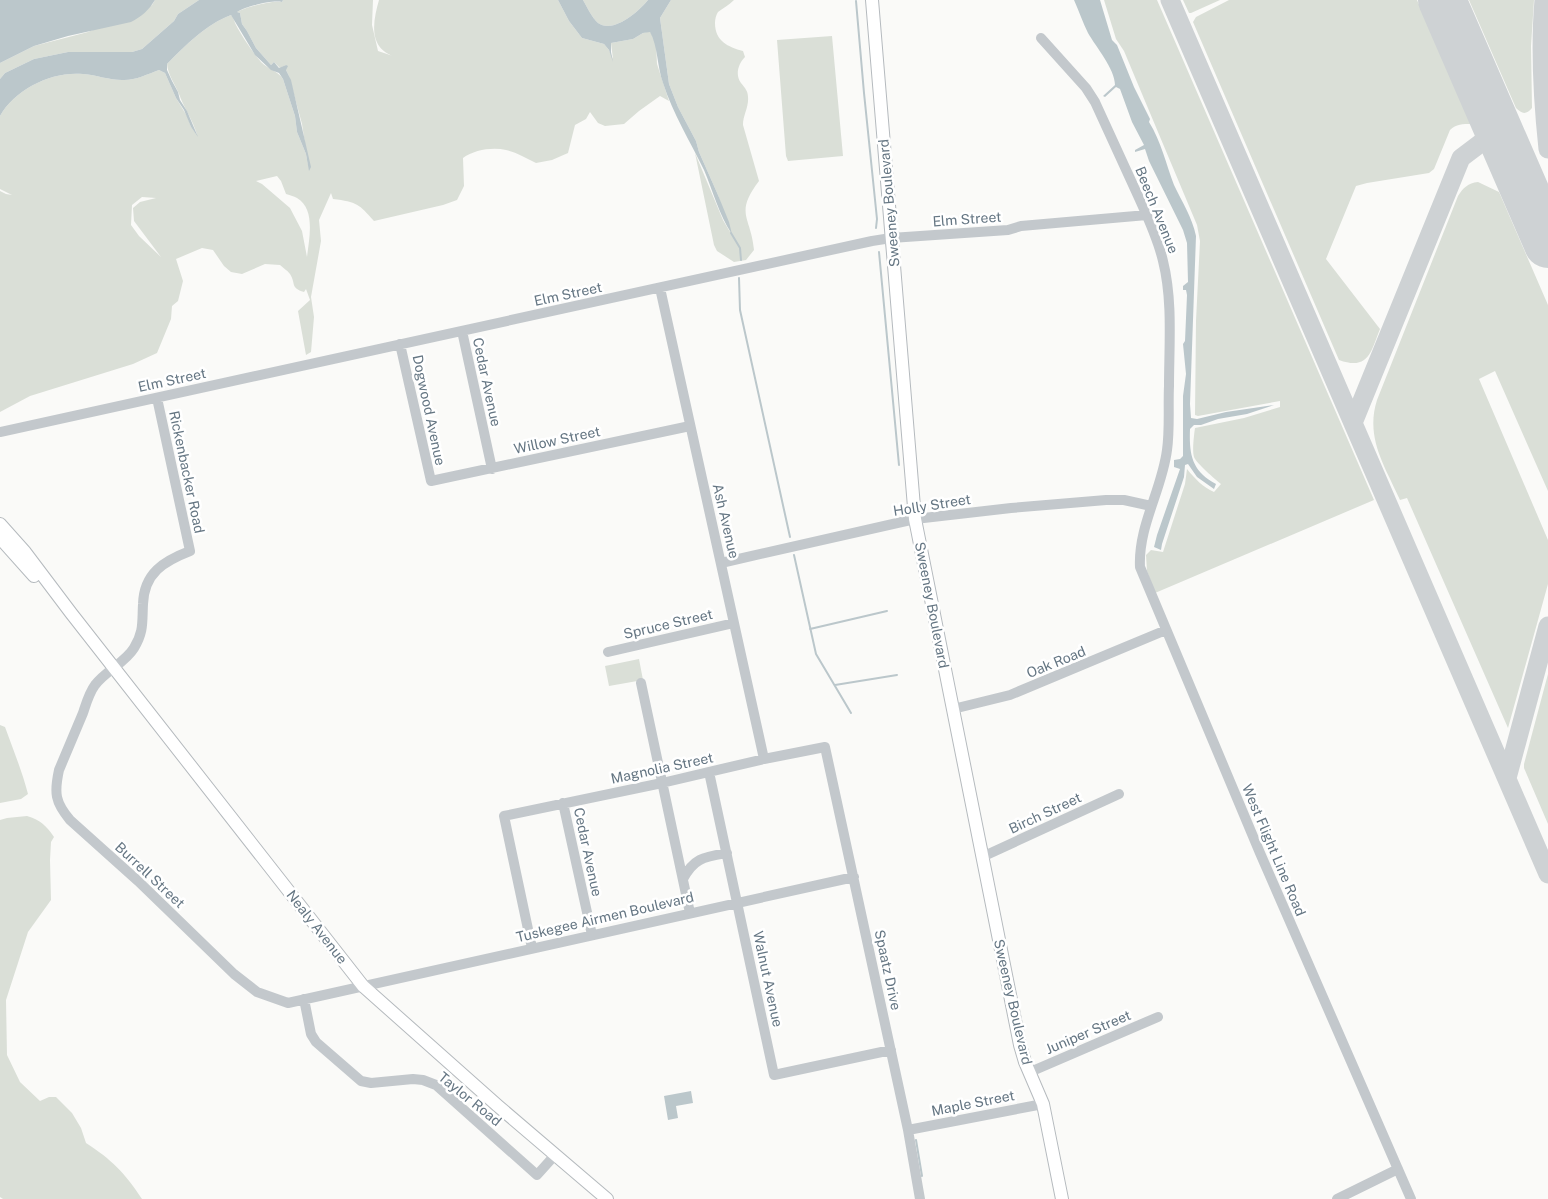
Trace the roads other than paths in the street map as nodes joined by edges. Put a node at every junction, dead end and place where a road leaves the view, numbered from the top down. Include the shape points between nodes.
1 (872, 0) edge
2 (1041, 38) dead end
3 (1147, 216) junction
4 (891, 238) junction
5 (660, 288) junction
6 (462, 331) junction
7 (400, 344) junction
8 (157, 398) junction
9 (690, 426) junction
10 (0, 432) edge
11 (492, 469) junction
12 (431, 481) joint
13 (1151, 506) junction
14 (915, 519) junction
15 (0, 524) edge
16 (0, 538) edge
17 (721, 563) junction
18 (71, 613) junction
19 (734, 623) junction
20 (1166, 630) junction
21 (608, 652) dead end
22 (114, 668) junction
23 (641, 683) dead end
24 (952, 709) junction
25 (825, 747) joint
26 (764, 759) junction
27 (709, 772) junction
28 (662, 783) junction
29 (1119, 794) dead end
30 (563, 803) junction
31 (727, 853) junction
32 (982, 857) junction
33 (854, 877) junction
34 (683, 879) junction
35 (738, 902) junction
36 (690, 913) junction
37 (592, 935) junction
38 (532, 948) junction
39 (363, 986) junction
40 (304, 1000) junction
41 (1158, 1017) dead end
42 (891, 1050) junction
43 (1030, 1072) junction
44 (1043, 1104) junction
45 (908, 1130) junction
46 (555, 1155) junction
47 (1398, 1169) junction
48 (607, 1199) edge
49 (920, 1199) edge
50 (1062, 1199) edge
51 (1337, 1199) edge
52 (1411, 1199) edge

1 - 4 main road, Sweeney Boulevard
2 - 3 street, Beech Avenue via 1086,88
3 - 4 street, Elm Street
3 - 13 street, Beech Avenue via 1163,261 1169,339 1167,449
4 - 5 street, Elm Street
4 - 14 main road, Sweeney Boulevard
5 - 6 street, Elm Street
5 - 9 street, Ash Avenue
6 - 7 street, Elm Street
6 - 11 street, Cedar Avenue
7 - 8 street, Elm Street
7 - 12 street, Dogwood Avenue
8 - 10 street, Elm Street
8 - 22 street, Rickenbacker Road via 190,551 172,558 150,578 144,591 141,634 133,650
9 - 11 street, Willow Street
9 - 17 street, Ash Avenue
11 - 12 street, Willow Street
13 - 14 street, Holly Street via 1106,500
13 - 20 street, West Flight Line Road via 1140,552 1140,567
14 - 17 street, Holly Street
14 - 24 main road, Sweeney Boulevard
15 - 18 main road
16 - 18 main road
17 - 19 street, Ash Avenue
18 - 22 main road, Nealy Avenue
19 - 21 street, Spruce Street
19 - 26 street, Ash Avenue
20 - 24 street, Oak Road via 1010,695
20 - 47 street, West Flight Line Road
22 - 39 main road, Nealy Avenue
22 - 40 street, Burrell Street via 94,687 60,770 56,793 62,810 234,974 257,992 288,1003
23 - 28 street
24 - 32 main road, Sweeney Boulevard
25 - 26 street, Magnolia Street
25 - 33 street, Spaatz Drive
26 - 27 street, Magnolia Street
27 - 28 street, Magnolia Street
27 - 31 street, Walnut Avenue
28 - 30 street, Magnolia Street
28 - 34 street
29 - 32 street, Birch Street
30 - 37 street, Cedar Avenue
30 - 38 street, Magnolia Street via 504,816
31 - 34 street via 696,861
31 - 35 street, Walnut Avenue
32 - 43 main road, Sweeney Boulevard via 1020,1045
33 - 35 street, Tuskegee Airmen Boulevard
33 - 42 street, Spaatz Drive
34 - 36 street
35 - 36 street, Tuskegee Airmen Boulevard
35 - 42 street, Walnut Avenue via 774,1075
36 - 37 street, Tuskegee Airmen Boulevard
37 - 38 street, Tuskegee Airmen Boulevard
38 - 39 street, Tuskegee Airmen Boulevard
39 - 40 street, Burrell Street
39 - 46 main road, Nealy Avenue
40 - 46 street, Taylor Road via 310,1034 361,1081 413,1079 436,1085 537,1175
41 - 43 street, Juniper Street
42 - 45 street, Spaatz Drive
43 - 44 main road, Sweeney Boulevard
44 - 45 street, Maple Street
44 - 50 main road, Sweeney Boulevard
45 - 49 street, Spaatz Drive
46 - 48 main road, Nealy Avenue
47 - 51 street
47 - 52 street, West Flight Line Road

